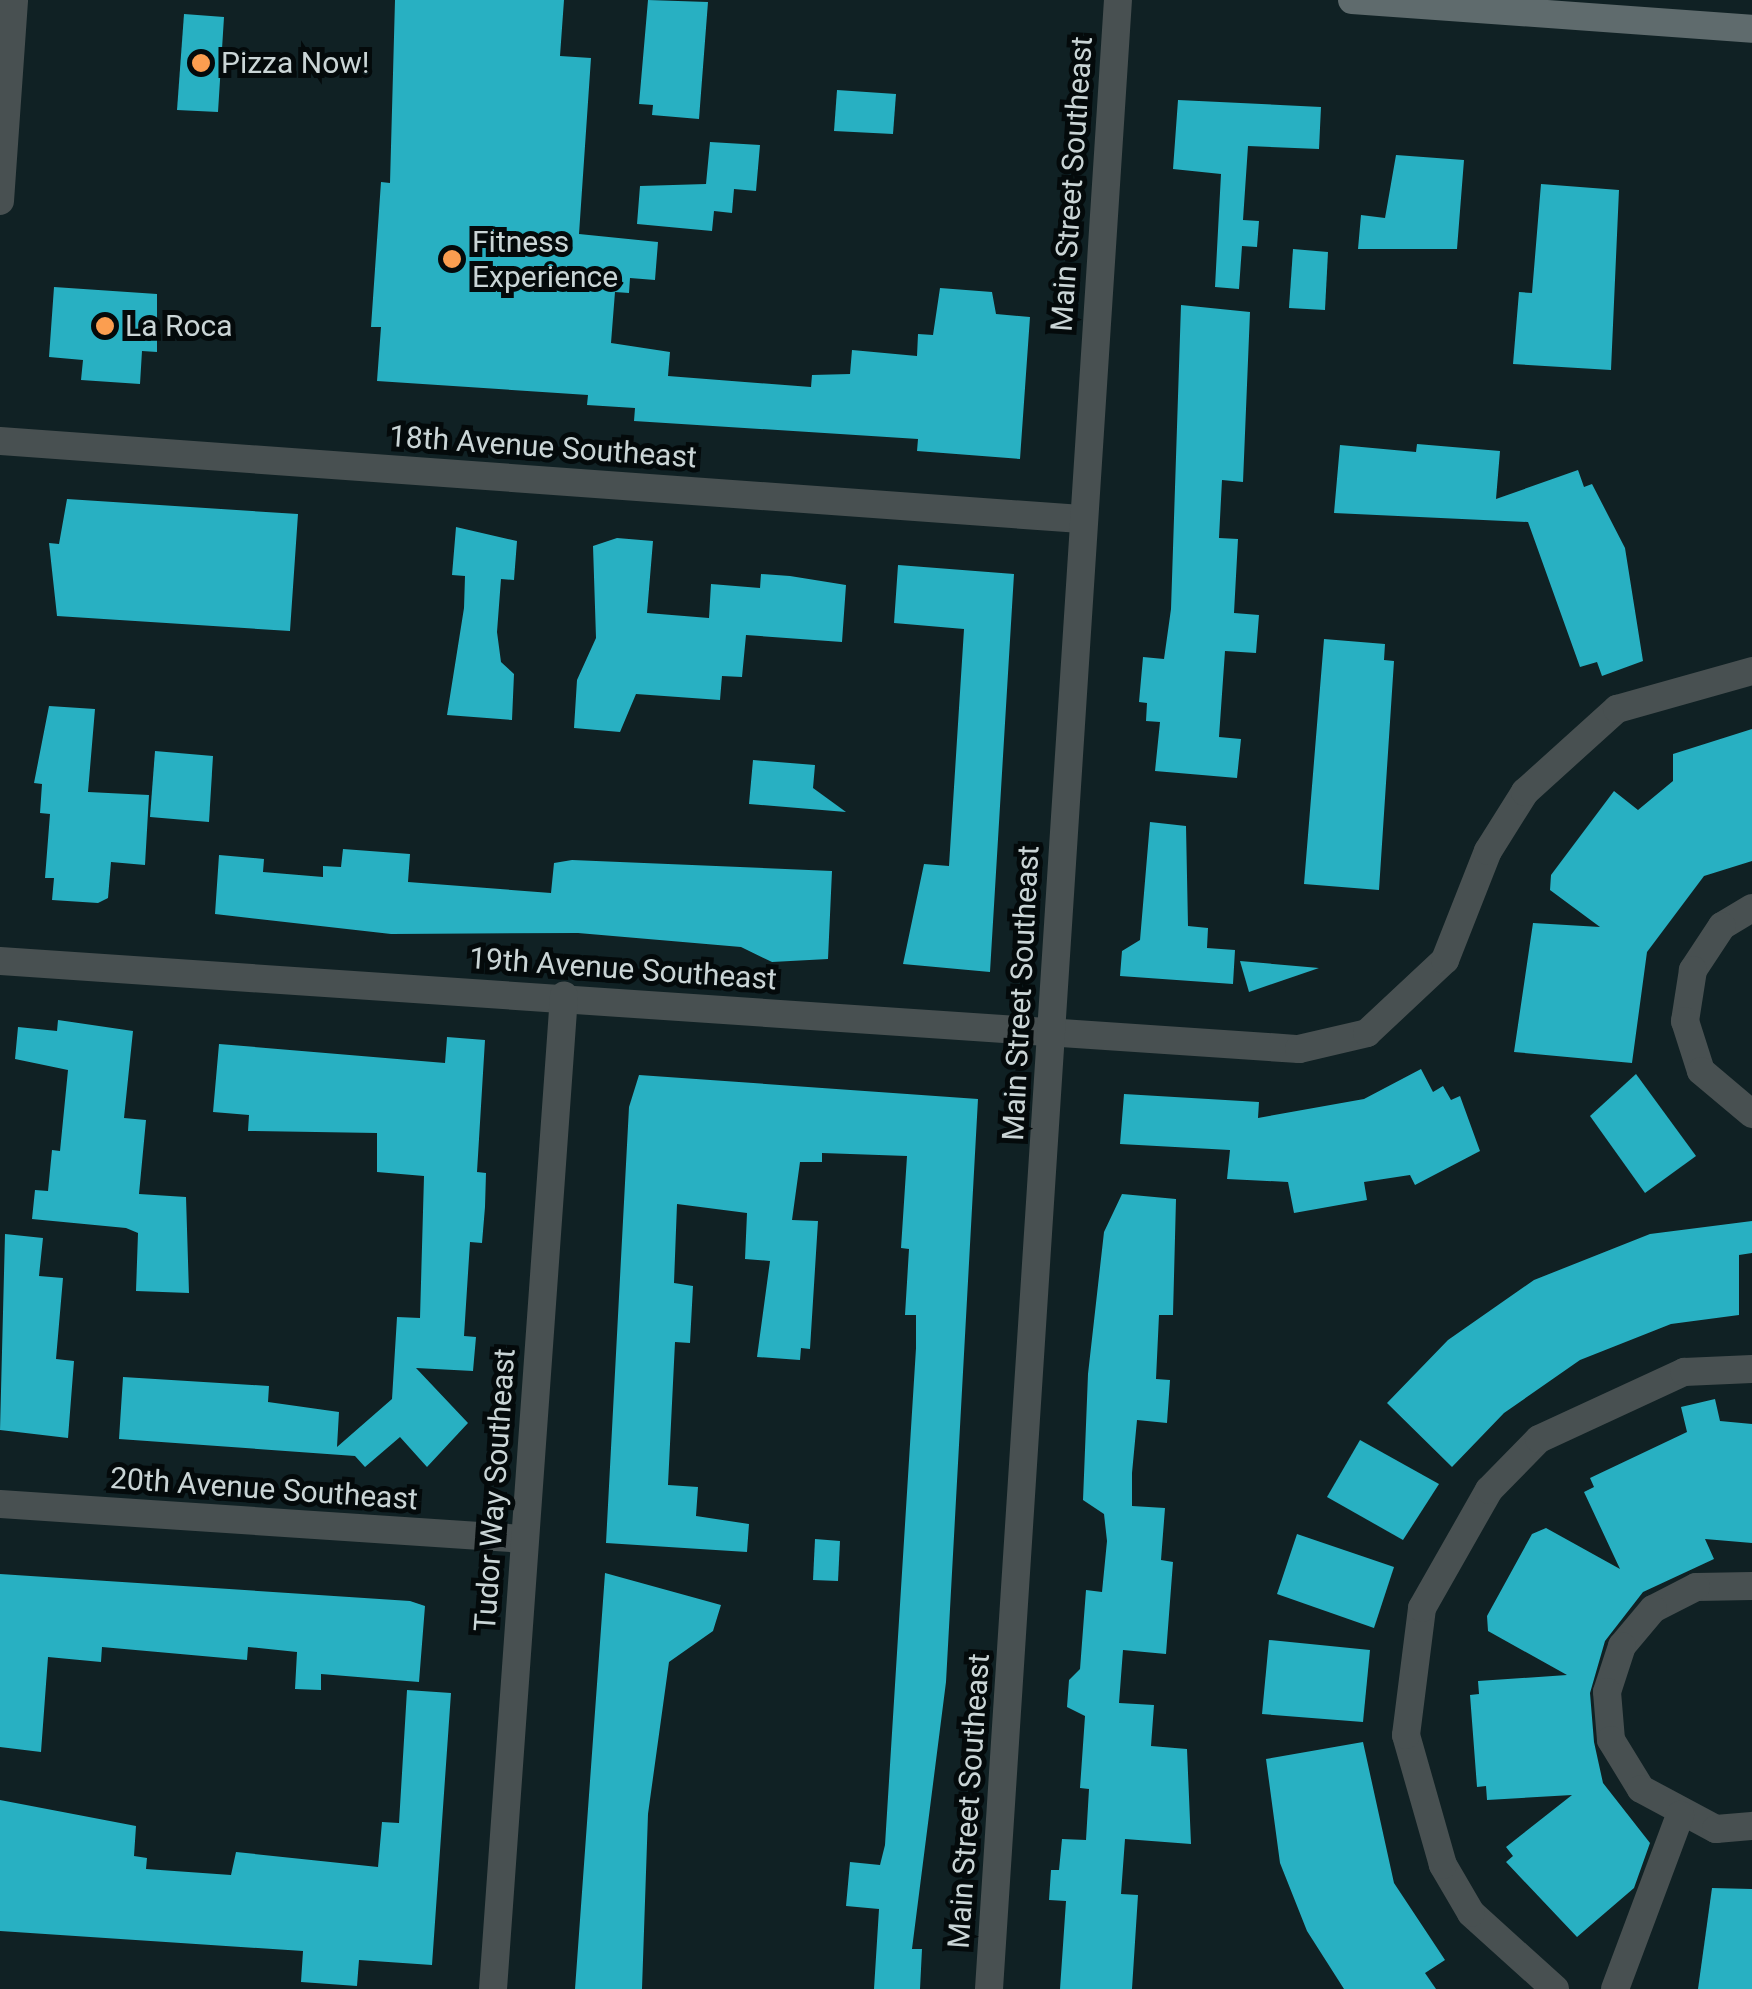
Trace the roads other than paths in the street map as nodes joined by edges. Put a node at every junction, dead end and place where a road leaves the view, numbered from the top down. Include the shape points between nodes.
1 (14, 0) edge
2 (1118, 0) edge
3 (1352, 0) edge
4 (1752, 29) edge
5 (0, 201) edge
6 (0, 441) edge
7 (1081, 518) junction
8 (1752, 671) edge
9 (1752, 908) edge
10 (0, 960) edge
11 (564, 996) junction
12 (1052, 1034) junction
13 (1752, 1114) edge
14 (1752, 1369) edge
15 (0, 1504) edge
16 (524, 1539) junction
17 (1752, 1586) edge
18 (1680, 1815) junction
19 (1752, 1826) edge
20 (493, 1989) edge
21 (989, 1989) edge
22 (1555, 1989) edge
23 (1616, 1989) edge

1 - 5 street
2 - 7 street, Main Street Southeast
3 - 4 main road
6 - 7 street, 18th Avenue Southeast
7 - 12 street, Main Street Southeast
8 - 12 street, 19th Avenue Southeast via 1695,680 1617,708 1558,760 1488,851 1445,960 1367,1034 1299,1049
9 - 13 street via 1722,926 1693,970 1686,1021 1701,1071
10 - 11 street, 19th Avenue Southeast
11 - 12 street, 19th Avenue Southeast
11 - 16 street, Tudor Way Southeast
12 - 21 street, Main Street Southeast
14 - 22 street via 1684,1372 1539,1439 1490,1490 1422,1608 1406,1735 1437,1848 1470,1913
15 - 16 street, 20th Avenue Southeast
16 - 20 street, Tudor Way Southeast
17 - 18 street via 1696,1587 1653,1609 1622,1646 1607,1692 1611,1740 1641,1788
18 - 19 street via 1716,1829
18 - 23 street

